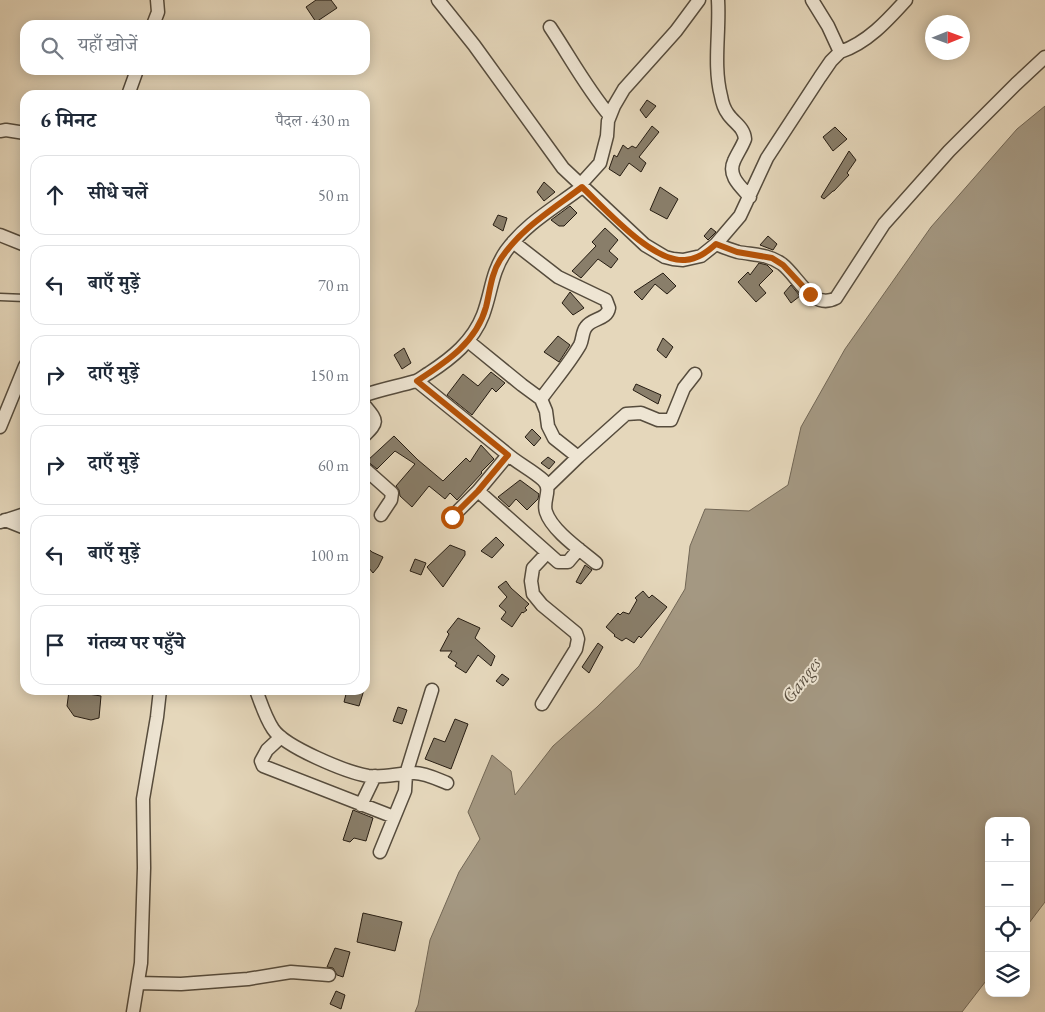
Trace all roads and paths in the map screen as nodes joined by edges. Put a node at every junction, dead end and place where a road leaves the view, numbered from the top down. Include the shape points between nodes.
1 (157, 0) edge
2 (438, 0) edge
3 (699, 0) edge
4 (718, 0) edge
5 (812, 0) edge
6 (906, 0) edge
7 (155, 20) edge
8 (550, 27) dead end
9 (840, 52) junction
10 (1045, 57) edge
11 (135, 75) edge
12 (130, 90) edge
13 (610, 116) junction
14 (0, 131) edge
15 (20, 132) edge
16 (581, 186) junction
17 (750, 197) junction
18 (0, 234) edge
19 (513, 242) junction
20 (20, 243) edge
21 (716, 244) junction
22 (0, 297) edge
23 (20, 298) edge
24 (468, 341) junction
25 (695, 374) dead end
26 (20, 376) edge
27 (417, 381) junction
28 (370, 393) edge
29 (541, 399) junction
30 (3, 410) edge
31 (370, 414) edge
32 (0, 427) edge
33 (370, 430) edge
34 (508, 455) junction
35 (578, 457) junction
36 (370, 473) edge
37 (548, 486) junction
38 (478, 491) junction
39 (382, 515) dead end
40 (20, 516) edge
41 (452, 517) dead end
42 (3, 521) edge
43 (20, 526) edge
44 (579, 550) junction
45 (547, 553) junction
46 (596, 563) dead end
47 (432, 690) dead end
48 (159, 695) edge
49 (258, 695) edge
50 (542, 704) dead end
51 (281, 737) junction
52 (406, 774) junction
53 (375, 776) junction
54 (447, 782) dead end
55 (361, 805) junction
56 (394, 817) junction
57 (380, 852) dead end
58 (329, 975) dead end
59 (138, 983) junction
60 (133, 1012) edge

1 - 7 street
2 - 16 street via 563,168
3 - 13 street via 624,89
4 - 17 street via 721,98 745,139 733,163 733,177
5 - 9 street
6 - 9 street via 873,34
8 - 13 street
9 - 17 street via 767,158
10 - 21 street via 949,150 884,224 836,298 829,302 818,301 772,258 737,252
11 - 12 street
13 - 16 street via 600,163
14 - 15 street
16 - 19 street via 532,223
16 - 21 street via 645,246 666,257 690,260
17 - 21 street via 740,216
18 - 20 street
19 - 24 street via 498,263 482,317
19 - 29 street via 558,277 606,300 609,308 606,314 585,327 578,348
22 - 23 lane
24 - 27 street via 449,360
24 - 29 street
25 - 35 street via 684,388 671,420 658,420 641,412 626,414
26 - 30 street
27 - 28 street
27 - 34 street
29 - 35 street via 554,438
30 - 32 street
31 - 33 street via 375,421
34 - 37 street
34 - 38 street
35 - 37 street
36 - 39 street via 392,493
37 - 44 street via 546,514
38 - 41 street
38 - 45 street
40 - 42 street
42 - 43 street
44 - 45 street via 572,560 564,563
44 - 46 street
45 - 50 street via 533,568 533,594 576,633 578,639 576,649
47 - 52 street
48 - 59 street via 143,799 144,868
49 - 51 street via 273,729
51 - 53 street via 295,747 353,772
51 - 55 street via 267,750 261,761 263,766
52 - 53 street
52 - 54 street via 416,773
52 - 56 street via 405,791
53 - 55 street
55 - 56 street
56 - 57 street
58 - 59 street via 291,972 181,984
59 - 60 street

